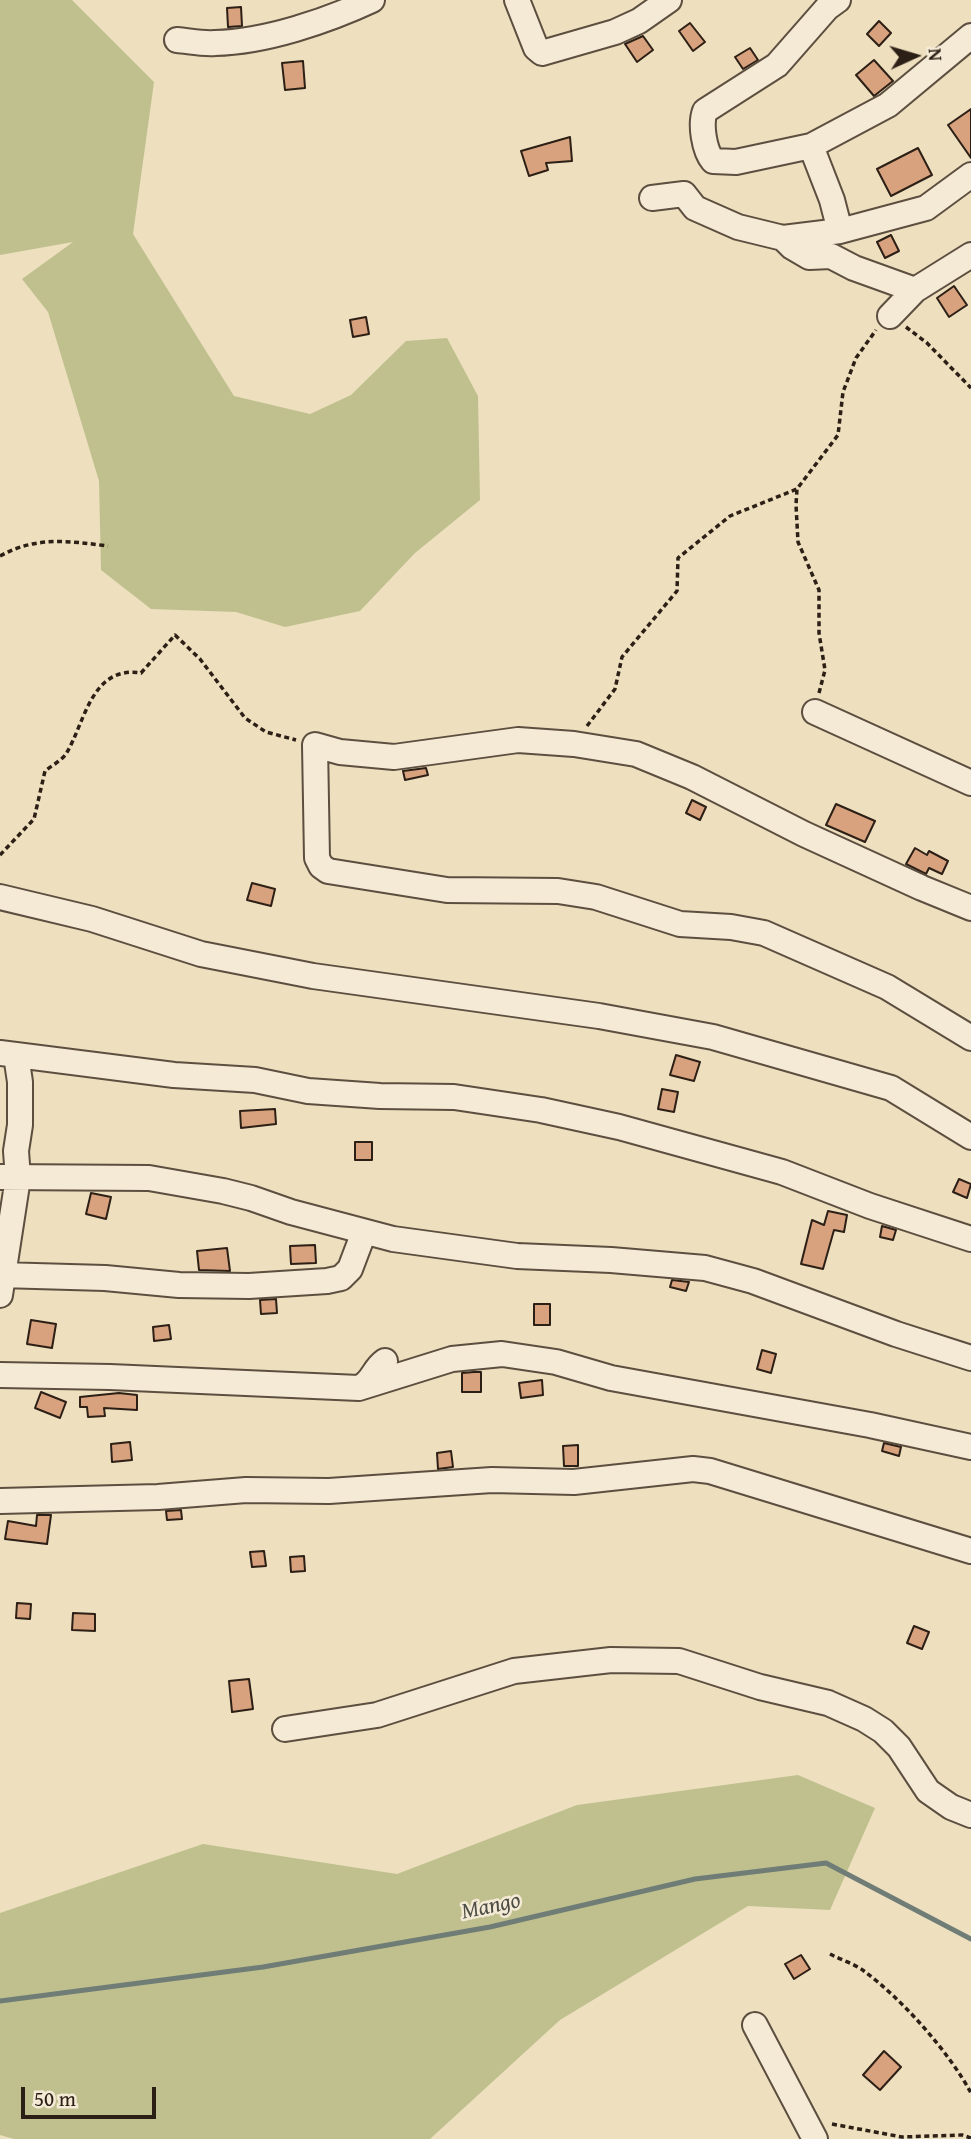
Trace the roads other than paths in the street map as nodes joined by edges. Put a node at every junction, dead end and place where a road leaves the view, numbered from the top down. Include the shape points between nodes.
1 (372, 0) edge
2 (517, 0) edge
3 (669, 0) edge
4 (838, 0) edge
5 (971, 36) edge
6 (177, 40) dead end
7 (811, 146) junction
8 (971, 175) edge
9 (652, 198) dead end
10 (840, 230) junction
11 (783, 238) junction
12 (971, 255) edge
13 (915, 290) junction
14 (890, 316) road end
15 (815, 712) road end
16 (971, 783) edge
17 (0, 897) edge
18 (971, 908) edge
19 (971, 1038) edge
20 (8, 1054) edge
21 (971, 1137) edge
22 (9, 1177) edge
23 (364, 1232) junction
24 (971, 1239) edge
25 (1, 1282) edge
26 (971, 1358) edge
27 (384, 1362) dead end
28 (0, 1376) edge
29 (359, 1388) junction
30 (971, 1447) edge
31 (0, 1500) edge
32 (971, 1551) edge
33 (285, 1729) dead end
34 (971, 1815) edge
35 (754, 2025) dead end
36 (809, 2129) edge

1 - 6 street via 253,39
2 - 3 street via 542,53 615,32
4 - 7 street via 777,65 705,111 702,118 713,161 743,161
5 - 7 street via 888,105
7 - 10 street
8 - 10 street via 926,208
9 - 11 street via 684,194 695,208 738,227
10 - 11 street
11 - 13 street via 809,257 831,256
12 - 13 street
13 - 14 street
15 - 16 street
17 - 21 street via 92,919 201,954 313,976 599,1016 713,1037 891,1088
18 - 19 street via 635,754 518,740 394,757 316,745 317,858 328,871 447,890 570,893 619,903 680,924 764,933 887,986
20 - 22 street via 20,1082 20,1125
20 - 24 street via 173,1075 255,1080 308,1091 454,1097 541,1110 782,1172
22 - 23 street via 149,1178 251,1198
22 - 25 street
23 - 25 street via 350,1269 341,1278 327,1281 249,1286 105,1278
23 - 26 street via 517,1256 705,1268
27 - 29 street via 367,1385
28 - 29 street
29 - 30 street via 452,1359 502,1354
31 - 32 street via 330,1491 492,1480 574,1482 693,1469
33 - 34 street via 377,1716 514,1671 611,1660 679,1661 828,1703 864,1719 899,1747 928,1791
35 - 36 street

